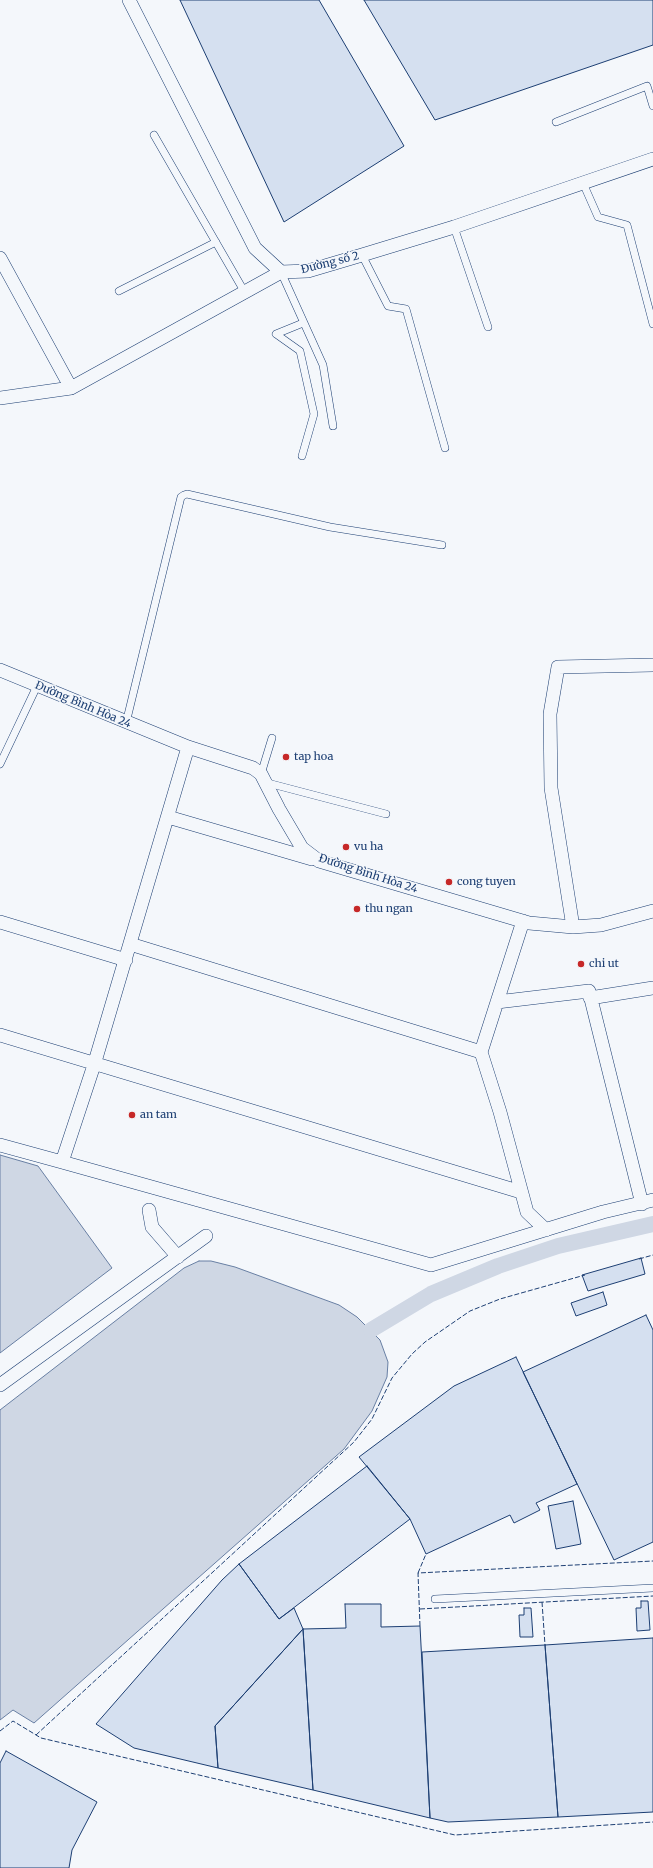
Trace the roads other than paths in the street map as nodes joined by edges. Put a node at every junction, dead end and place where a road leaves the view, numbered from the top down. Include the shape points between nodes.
1 (129, 0) edge
2 (653, 106) edge
3 (556, 122) dead end
4 (154, 136) dead end
5 (653, 159) edge
6 (584, 183) junction
7 (454, 227) junction
8 (216, 242) junction
9 (362, 255) junction
10 (0, 258) edge
11 (281, 272) junction
12 (119, 291) dead end
13 (244, 291) junction
14 (303, 323) junction
15 (653, 324) edge
16 (488, 327) dead end
17 (71, 388) junction
18 (0, 398) edge
19 (333, 426) dead end
20 (445, 448) dead end
21 (302, 456) dead end
22 (442, 544) dead end
23 (653, 666) edge
24 (0, 670) edge
25 (37, 686) junction
26 (126, 723) junction
27 (272, 738) dead end
28 (188, 747) junction
29 (0, 764) edge
30 (263, 778) junction
31 (386, 814) dead end
32 (168, 817) junction
33 (319, 861) junction
34 (653, 911) edge
35 (523, 921) junction
36 (0, 922) edge
37 (572, 927) junction
38 (130, 944) junction
39 (126, 960) junction
40 (653, 988) edge
41 (590, 998) junction
42 (497, 1002) junction
43 (0, 1035) edge
44 (481, 1052) junction
45 (94, 1065) junction
46 (0, 1145) edge
47 (62, 1162) junction
48 (521, 1192) junction
49 (648, 1202) edge
50 (149, 1210) dead end
51 (546, 1230) junction
52 (206, 1236) dead end
53 (178, 1257) junction
54 (0, 1385) edge
55 (653, 1588) edge
56 (435, 1599) dead end

1 - 11 street via 255,248
2 - 3 lane via 647,86
4 - 8 lane
5 - 6 street, Đường số 2
6 - 7 street, Đường số 2
6 - 15 lane via 598,217 627,226
7 - 9 street, Đường số 2
7 - 16 lane
8 - 12 lane
8 - 13 lane
9 - 11 street, Đường số 2 via 308,270
9 - 20 lane via 388,306 406,309
10 - 17 street
11 - 13 street
11 - 14 lane
13 - 17 street
14 - 19 lane via 323,365
14 - 21 lane via 276,334 300,351 314,414
17 - 18 street
22 - 26 lane via 330,527 184,494 179,504
23 - 37 street via 558,667 550,714 551,788
24 - 25 street, Đường Bình Hòa 24
25 - 26 street, Đường Bình Hòa 24
25 - 29 lane
26 - 28 street, Đường Bình Hòa 24
27 - 30 lane
28 - 30 street, Đường Bình Hòa 24 via 243,764
28 - 32 street
30 - 31 lane
30 - 33 street, Đường Bình Hòa 24 via 302,848
32 - 33 street
32 - 38 street
33 - 35 street, Đường Bình Hòa 24
34 - 37 street, Đường Bình Hòa 24 via 601,925
35 - 37 street, Đường Bình Hòa 24
35 - 42 street
36 - 39 street
38 - 39 street
38 - 44 street
39 - 45 street
40 - 41 street
41 - 42 street via 589,991
41 - 49 street
42 - 44 street
43 - 45 street
44 - 48 street
45 - 47 street
45 - 48 street
46 - 47 street
47 - 51 street via 431,1265
48 - 51 street via 527,1212
49 - 51 street via 603,1212
50 - 53 street via 152,1227
52 - 53 street
53 - 54 street
55 - 56 lane

